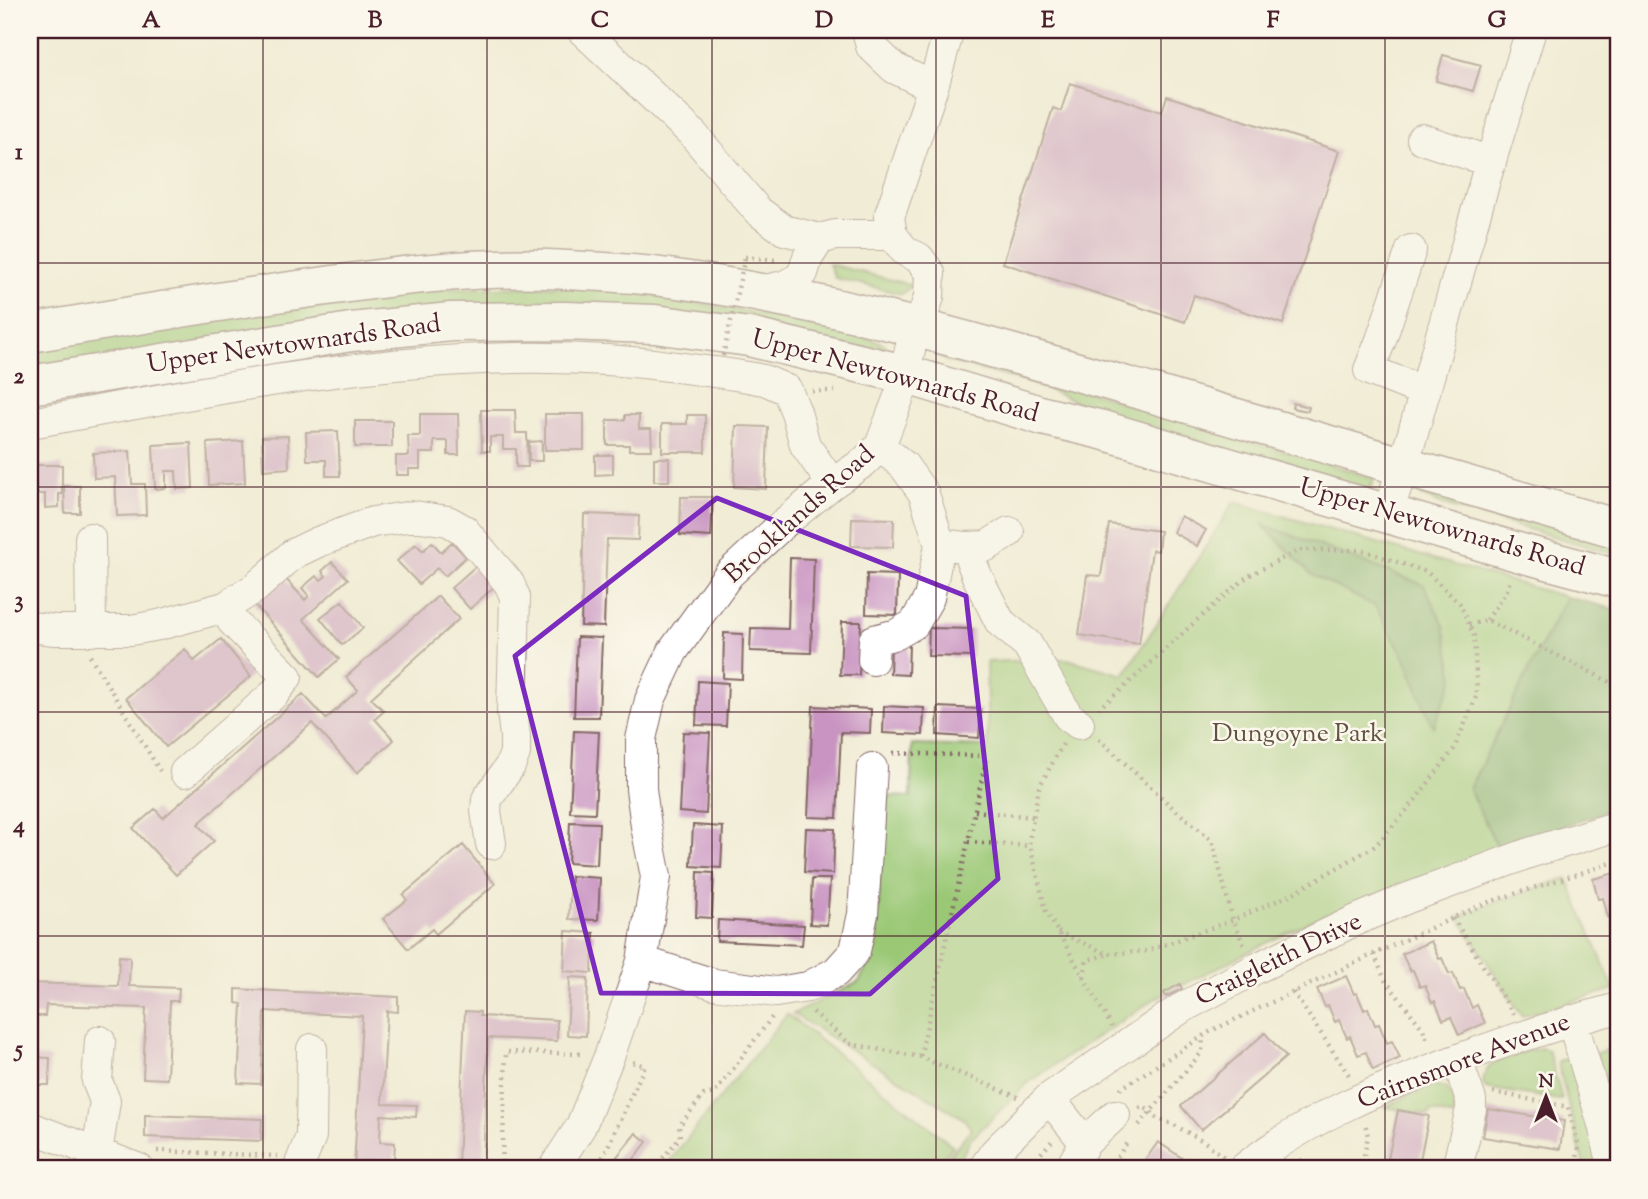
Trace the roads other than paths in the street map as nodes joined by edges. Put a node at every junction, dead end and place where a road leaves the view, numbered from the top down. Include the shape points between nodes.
1 (582, 30) edge
2 (867, 30) edge
3 (949, 30) edge
4 (1531, 30) edge
5 (933, 87) junction
6 (1422, 139) dead end
7 (1491, 162) junction
8 (892, 235) junction
9 (820, 239) junction
10 (1411, 250) dead end
11 (751, 275) junction
12 (915, 327) junction
13 (30, 333) edge
14 (904, 374) junction
15 (30, 385) edge
16 (1425, 392) junction
17 (30, 423) edge
18 (880, 446) junction
19 (1403, 467) junction
20 (832, 484) junction
21 (1388, 514) junction
22 (1618, 529) edge
23 (1009, 532) dead end
24 (90, 538) dead end
25 (953, 546) junction
26 (1618, 579) edge
27 (225, 607) junction
28 (30, 627) edge
29 (91, 631) junction
30 (873, 660) dead end
31 (1079, 724) road end
32 (872, 768) road end
33 (186, 772) road end
34 (1618, 826) edge
35 (491, 844) dead end
36 (642, 961) junction
37 (1618, 1008) edge
38 (1572, 1020) junction
39 (100, 1041) dead end
40 (312, 1049) dead end
41 (1457, 1060) junction
42 (1035, 1098) junction
43 (1123, 1119) road end
44 (30, 1127) edge
45 (1075, 1146) edge
46 (97, 1153) junction
47 (301, 1163) edge
48 (1236, 1166) edge
49 (137, 1168) edge
50 (553, 1169) edge
51 (982, 1169) edge
52 (1457, 1169) edge
53 (1614, 1169) edge

1 - 9 street via 692,133 758,211 784,230
2 - 5 street via 871,46 894,68
3 - 5 street
4 - 7 street
5 - 8 street via 889,217
6 - 7 street
7 - 16 street
8 - 9 street
8 - 12 street, Brooklands Road via 930,273 929,297
9 - 11 street via 803,273 784,286
10 - 16 street via 1370,370
11 - 12 highway, Upper Newtownards Road via 837,308
11 - 13 highway, Upper Newtownards Road via 449,272 227,300
12 - 14 street, Brooklands Road
12 - 19 highway, Upper Newtownards Road
14 - 15 highway, Upper Newtownards Road via 749,337 655,324 464,322 351,332
14 - 18 street, Brooklands Road
14 - 21 highway, Upper Newtownards Road
16 - 19 street
17 - 20 street via 311,374 503,357 569,357 764,380 787,390 805,444
18 - 20 street, Brooklands Road
18 - 25 street via 904,466
19 - 21 street
19 - 22 highway, Upper Newtownards Road
20 - 36 street, Brooklands Road via 729,574 673,651 650,700 641,739 641,789 656,877
21 - 26 highway, Upper Newtownards Road
23 - 25 street via 987,546
24 - 29 street
25 - 30 street via 914,624 874,640
25 - 31 street via 977,576 1000,622 1027,644 1068,716
27 - 29 street via 159,625
27 - 33 street via 232,621 287,677
27 - 35 street via 256,588 293,554 373,522 414,516 448,521 464,530 509,583 515,597 515,753 487,799
28 - 29 street
32 - 36 street via 863,914 855,950 835,972 808,987 776,992 714,984
34 - 42 street, Craigleith Drive via 1529,853 1354,921 1180,1009
36 - 50 street, Brooklands Road via 581,1126
37 - 38 street, Cairnsmore Avenue
38 - 41 street, Cairnsmore Avenue
38 - 53 street
39 - 46 street via 97,1080 105,1101
40 - 47 street via 311,1136
41 - 48 street, Cairnsmore Avenue via 1390,1085
41 - 52 street via 1471,1100
42 - 45 street
42 - 51 street, Craigleith Drive
43 - 45 street
44 - 46 street
46 - 49 street

